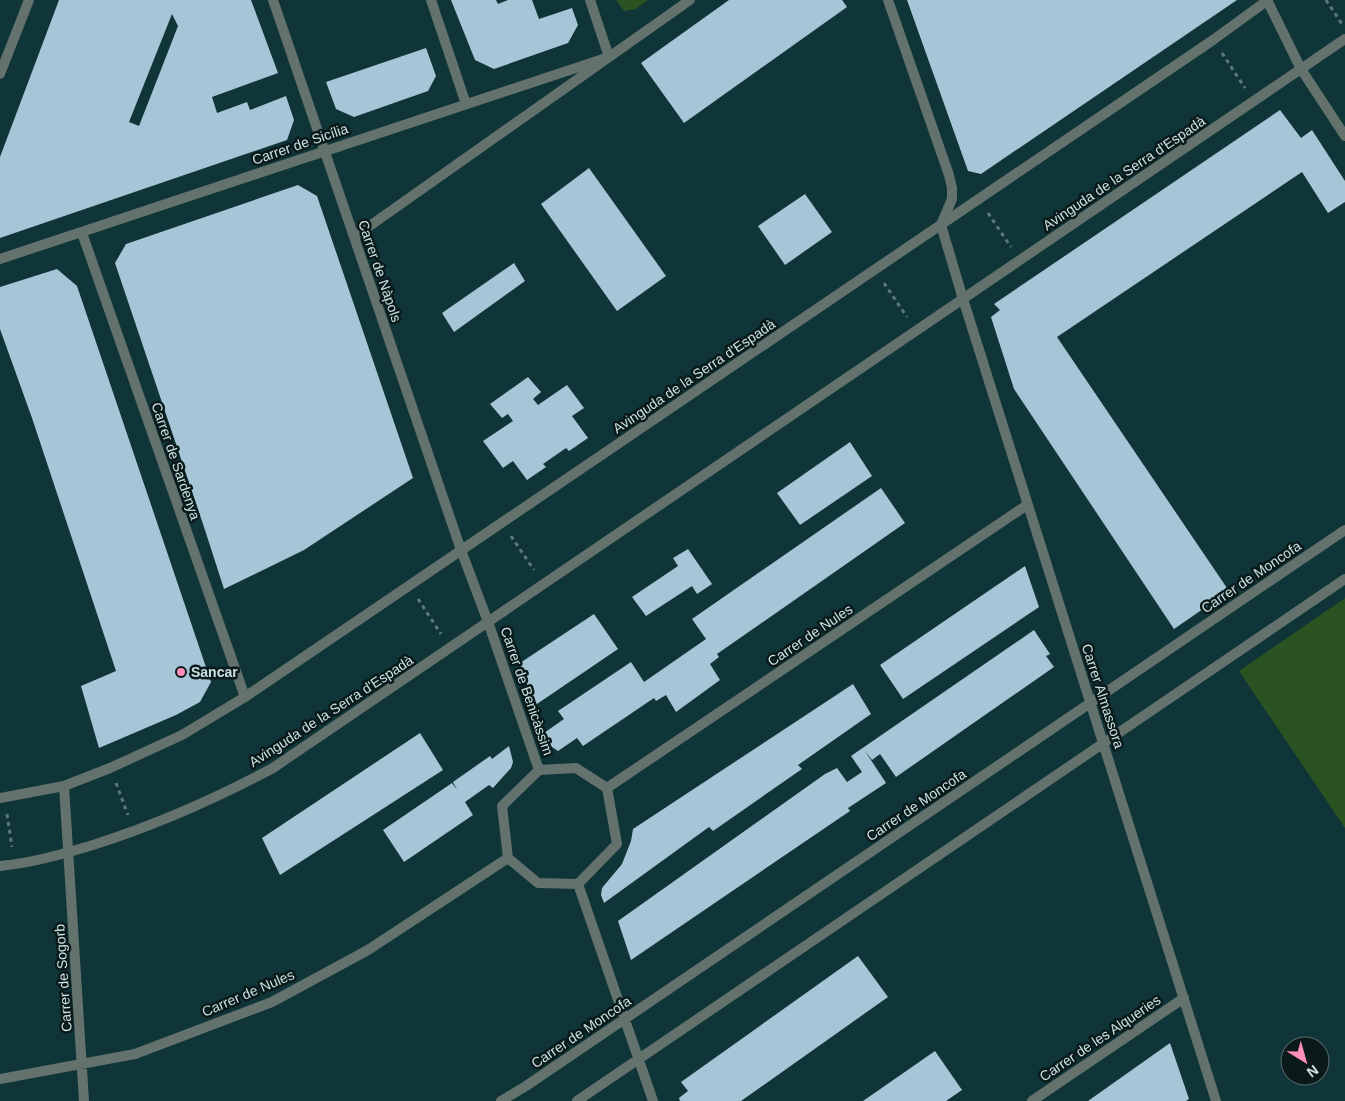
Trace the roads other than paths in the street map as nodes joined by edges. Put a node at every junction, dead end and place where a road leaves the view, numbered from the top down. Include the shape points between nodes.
1 (29, 0) edge
2 (273, 0) edge
3 (431, 0) edge
4 (590, 0) edge
5 (690, 0) edge
6 (888, 0) edge
7 (1268, 0) edge
8 (1345, 39) edge
9 (609, 57) junction
10 (1301, 69) junction
11 (0, 74) edge
12 (466, 104) junction
13 (1345, 136) edge
14 (324, 150) junction
15 (941, 225) junction
16 (82, 233) junction
17 (354, 237) junction
18 (0, 259) edge
19 (962, 299) junction
20 (1028, 505) junction
21 (1345, 530) edge
22 (461, 550) junction
23 (1345, 580) edge
24 (488, 622) junction
25 (245, 697) junction
26 (1090, 702) junction
27 (1103, 743) junction
28 (539, 770) junction
29 (64, 786) junction
30 (607, 788) junction
31 (2, 798) edge
32 (69, 852) junction
33 (508, 858) junction
34 (0, 866) edge
35 (578, 884) junction
36 (1184, 998) junction
37 (624, 1020) junction
38 (638, 1060) junction
39 (82, 1065) junction
40 (0, 1079) edge
41 (84, 1101) edge
42 (501, 1101) edge
43 (577, 1101) edge
44 (653, 1101) edge
45 (1032, 1101) edge
46 (1216, 1101) edge

1 - 11 street
2 - 14 street, Carrer de Nàpols
3 - 12 street
4 - 9 street
5 - 9 street, Carrer de Sicília
6 - 15 street via 949,175 952,199
7 - 10 street, Avinguda de la Serra d'Espadà
7 - 15 street, Avinguda de la Serra d'Espadà
8 - 10 street, Avinguda de la Serra d'Espadà
9 - 12 street, Carrer de Sicília
9 - 17 street, Carrer de Sicília
10 - 13 street
10 - 19 street, Avinguda de la Serra d'Espadà
12 - 14 street, Carrer de Sicília
14 - 16 street, Carrer de Sicília
14 - 17 street, Carrer de Nàpols
15 - 19 street
15 - 22 street, Avinguda de la Serra d'Espadà
16 - 18 street, Carrer de Sicília
16 - 25 street, Carrer de Sardenya
17 - 22 street, Carrer de Nàpols
19 - 20 street, Carrer Almassora
19 - 24 street, Avinguda de la Serra d'Espadà
20 - 26 street, Carrer Almassora
20 - 30 street, Carrer de Nules
21 - 26 street, Carrer de Moncofa
22 - 24 street
22 - 25 street, Avinguda de la Serra d'Espadà
23 - 27 street
24 - 28 street, Carrer de Benicàssim
24 - 32 street, Avinguda de la Serra d'Espadà via 274,768 217,798 134,832
25 - 29 street, Avinguda de la Serra d'Espadà via 182,734
26 - 27 street, Carrer Almassora
26 - 37 street, Carrer de Moncofa
27 - 36 street, Carrer Almassora
27 - 38 street
28 - 30 street via 576,768
28 - 33 street via 502,806
29 - 31 street, Avinguda de la Serra d'Espadà
29 - 32 street
30 - 35 street via 617,844
32 - 34 street, Avinguda de la Serra d'Espadà
32 - 39 street, Carrer de Sogorb
33 - 35 street via 538,883
33 - 39 street, Carrer de Nules via 368,950 272,1002 135,1054
35 - 37 street
36 - 45 street, Carrer de les Alqueries
36 - 46 street, Carrer Almassora
37 - 38 street
37 - 42 street, Carrer de Moncofa
38 - 43 street
38 - 44 street
39 - 40 street, Carrer de Nules
39 - 41 street, Carrer de Sogorb

